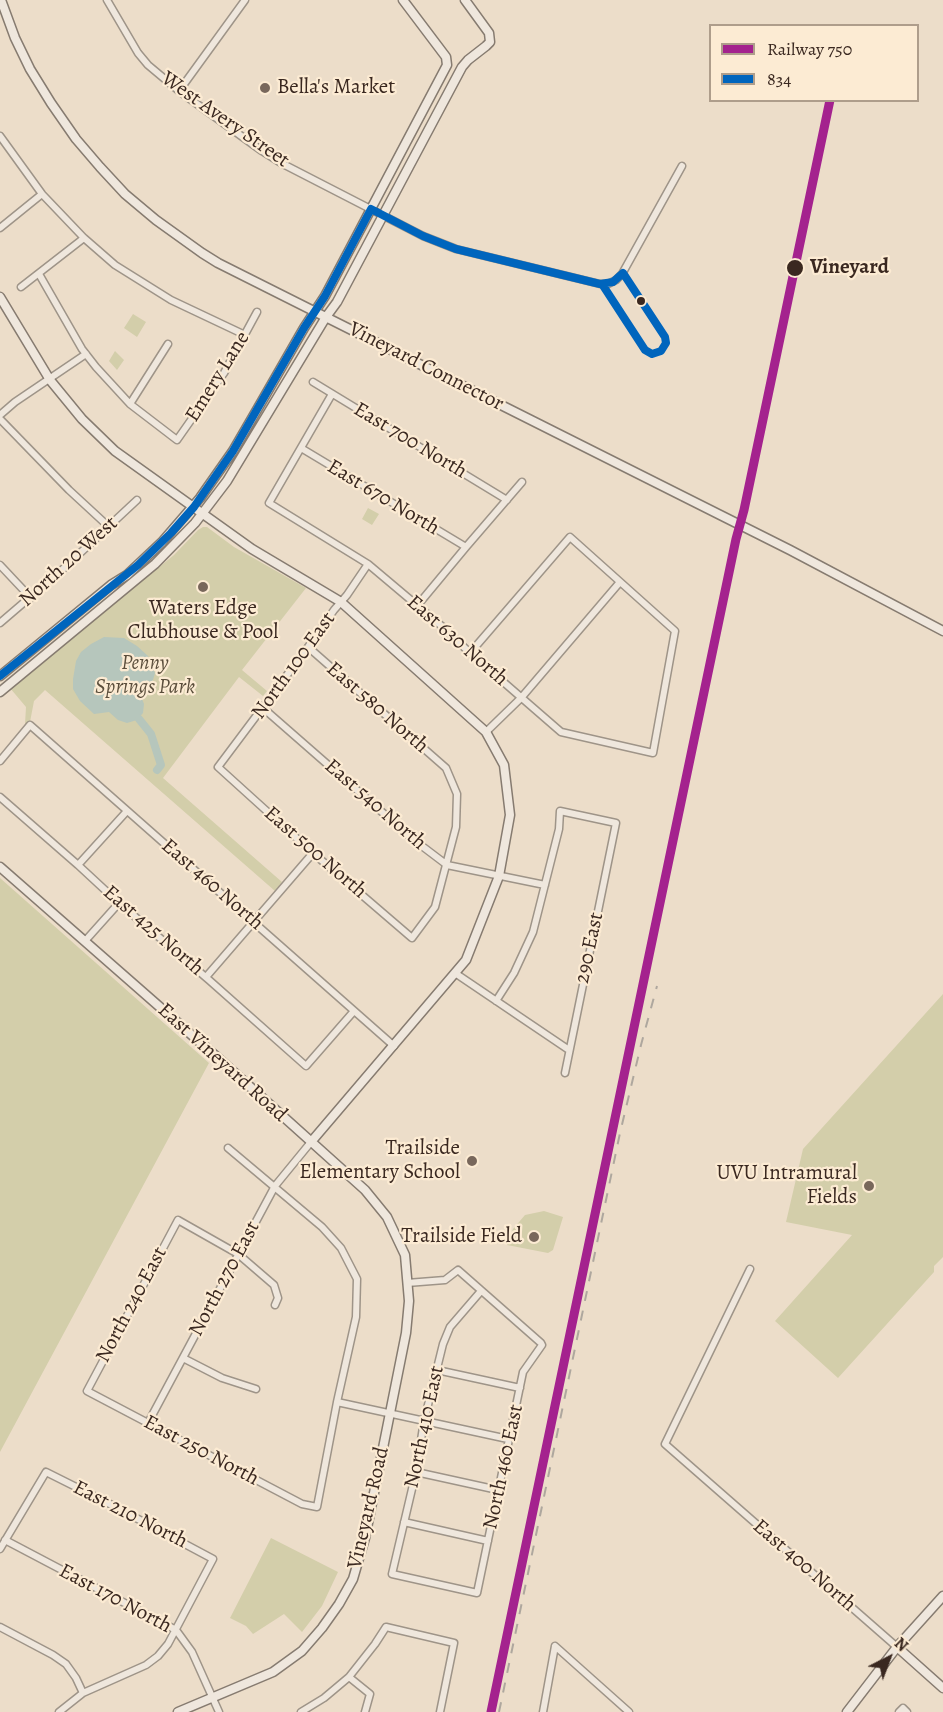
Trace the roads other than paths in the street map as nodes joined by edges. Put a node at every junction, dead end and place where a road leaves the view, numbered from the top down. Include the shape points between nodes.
1 (1, 0) edge
2 (107, 0) edge
3 (245, 0) edge
4 (403, 0) edge
5 (465, 0) edge
6 (446, 57) junction
7 (468, 60) junction
8 (179, 91) junction
9 (0, 136) edge
10 (3, 149) edge
11 (682, 166) dead end
12 (42, 195) junction
13 (371, 209) junction
14 (383, 216) junction
15 (0, 228) edge
16 (84, 238) junction
17 (39, 274) junction
18 (21, 288) dead end
19 (0, 297) edge
20 (257, 312) dead end
21 (315, 312) junction
22 (326, 317) junction
23 (245, 335) junction
24 (168, 344) dead end
25 (86, 354) junction
26 (50, 380) junction
27 (313, 382) dead end
28 (332, 394) junction
29 (130, 404) junction
30 (0, 417) edge
31 (301, 448) junction
32 (522, 482) dead end
33 (137, 500) dead end
34 (507, 500) junction
35 (194, 507) junction
36 (203, 513) junction
37 (108, 526) junction
38 (466, 547) junction
39 (368, 564) junction
40 (0, 565) edge
41 (620, 582) junction
42 (31, 597) junction
43 (341, 602) junction
44 (417, 606) junction
45 (0, 623) edge
46 (943, 631) edge
47 (308, 648) junction
48 (470, 653) junction
49 (0, 676) edge
50 (0, 692) edge
51 (521, 698) junction
52 (263, 708) junction
53 (486, 732) junction
54 (0, 762) edge
55 (218, 767) joint
56 (0, 797) edge
57 (127, 810) junction
58 (313, 853) junction
59 (78, 865) junction
60 (447, 865) junction
61 (0, 867) edge
62 (499, 876) junction
63 (544, 885) junction
64 (119, 903) junction
65 (254, 922) junction
66 (85, 941) junction
67 (455, 973) junction
68 (206, 977) junction
69 (496, 1001) junction
70 (354, 1011) junction
71 (394, 1046) junction
72 (569, 1050) junction
73 (565, 1073) dead end
74 (311, 1142) junction
75 (228, 1148) dead end
76 (275, 1186) junction
77 (238, 1254) junction
78 (750, 1269) dead end
79 (407, 1283) junction
80 (481, 1291) junction
81 (275, 1305) dead end
82 (183, 1358) junction
83 (437, 1370) junction
84 (520, 1388) junction
85 (256, 1389) dead end
86 (87, 1391) joint
87 (337, 1402) junction
88 (391, 1413) junction
89 (424, 1421) junction
90 (148, 1423) junction
91 (508, 1439) junction
92 (416, 1472) junction
93 (498, 1490) junction
94 (404, 1522) junction
95 (5, 1540) junction
96 (488, 1540) junction
97 (0, 1549) edge
98 (477, 1593) joint
99 (943, 1596) edge
100 (0, 1627) edge
101 (176, 1630) junction
102 (897, 1647) junction
103 (349, 1677) junction
104 (943, 1688) edge
105 (83, 1693) junction
106 (213, 1698) junction
107 (60, 1712) edge
108 (178, 1712) edge
109 (219, 1712) edge
110 (301, 1712) edge
111 (365, 1712) edge
112 (440, 1712) edge
113 (543, 1712) edge
114 (629, 1712) edge
115 (847, 1712) edge

1 - 21 street, Vineyard Connector via 22,54 51,103 82,146 125,194 171,232 218,263
2 - 8 street, West Avery Street via 142,59
3 - 8 street
4 - 6 street
5 - 7 street via 490,36 488,44
6 - 7 street via 456,63
6 - 13 street via 446,68
7 - 14 street
8 - 13 street, West Avery Street via 274,159
9 - 10 street
10 - 12 street
11 - 14 street, West Avery Street via 622,274 608,284 450,247
12 - 15 street
12 - 16 street
13 - 14 street, West Avery Street
13 - 21 street
14 - 22 street
16 - 17 street
16 - 23 street via 151,289
17 - 18 street
17 - 25 street
19 - 26 street
20 - 23 street, Emery Lane
21 - 22 street, Vineyard Connector
21 - 35 street
22 - 36 street via 238,465
22 - 46 street, Vineyard Connector
23 - 29 street, Emery Lane via 224,373 177,440
24 - 29 street
25 - 26 street
25 - 29 street
26 - 30 street via 15,402
26 - 35 street via 82,419 116,451
27 - 28 street, East 700 North
28 - 31 street
28 - 34 street, East 700 North
30 - 37 street
31 - 38 street, East 670 North
31 - 39 street, East 630 North via 269,503
32 - 34 street
33 - 37 street, North 20 West
34 - 38 street
35 - 36 street
35 - 49 street via 138,565
36 - 43 street via 252,549
36 - 50 street via 154,564
37 - 42 street, North 20 West
38 - 44 street
39 - 43 street, North 100 East
39 - 44 street, East 630 North
40 - 42 street
41 - 48 street via 570,537
41 - 51 street
41 - 51 street, East 630 North via 675,631 653,753 561,732
42 - 45 street, North 20 West
43 - 47 street, North 100 East
43 - 53 street
44 - 48 street, East 630 North
47 - 52 street, North 100 East
47 - 60 street, East 580 North via 446,768 457,795 456,827
48 - 51 street, East 630 North
51 - 53 street
52 - 55 street, North 100 East
52 - 60 street, East 540 North
53 - 62 street via 504,765 510,815
54 - 57 street, East 460 North via 30,725
55 - 58 street, East 500 North
56 - 59 street, East 425 North
57 - 59 street
57 - 65 street, East 460 North
58 - 60 street, East 500 North via 412,938 435,907
58 - 65 street
59 - 64 street, East 425 North
60 - 62 street, East 540 North
61 - 66 street, East Vineyard Road
62 - 63 street, East 540 North
62 - 67 street via 466,960
63 - 69 street via 533,932
63 - 72 street, 290 East via 560,811 616,823
64 - 66 street
64 - 68 street, East 425 North
65 - 68 street
65 - 70 street, East 460 North
66 - 74 street, East Vineyard Road
67 - 69 street
67 - 71 street
68 - 70 street, East 425 North via 306,1066
69 - 72 street
70 - 71 street, East 460 North
71 - 74 street
72 - 73 street, 290 East
74 - 76 street, North 270 East
74 - 79 street, East Vineyard Road via 365,1190 387,1217 405,1255
75 - 76 street
76 - 77 street, North 270 East
76 - 87 street via 322,1227 340,1248 357,1279 356,1317
77 - 81 street via 274,1285 278,1298
77 - 82 street, North 270 East
77 - 86 street, North 240 East via 178,1220
78 - 102 street, East 400 North via 665,1444
79 - 80 street via 445,1280 458,1270
79 - 88 street, Vineyard Road via 406,1334
80 - 83 street, North 410 East via 450,1327
80 - 84 street, North 460 East via 542,1345 523,1372
82 - 85 street via 222,1378
82 - 90 street, North 270 East
83 - 84 street
83 - 89 street, North 410 East
84 - 91 street, North 460 East
86 - 90 street, East 250 North
87 - 88 street
87 - 90 street, East 250 North via 317,1507 302,1504
88 - 89 street
88 - 106 street, Vineyard Road via 365,1538 353,1578 339,1604 302,1651 273,1672
89 - 91 street
89 - 92 street, North 410 East
91 - 93 street, North 460 East
92 - 93 street
92 - 94 street, North 410 East
93 - 96 street, North 460 East
94 - 96 street
94 - 98 street, North 410 East via 392,1574
95 - 97 street
95 - 101 street, East 170 North
95 - 101 street, East 210 North via 46,1472 108,1503 213,1559
96 - 98 street, North 460 East
99 - 102 street
100 - 105 street via 66,1664
101 - 105 street via 158,1656 146,1665
101 - 106 street, East 170 North via 192,1652
102 - 104 street, East 400 North
102 - 115 street
103 - 110 street
103 - 111 street via 370,1694
103 - 112 street via 386,1628 454,1643
105 - 107 street
106 - 108 street, Vineyard Road
106 - 109 street, East 170 North
113 - 114 street via 555,1646

